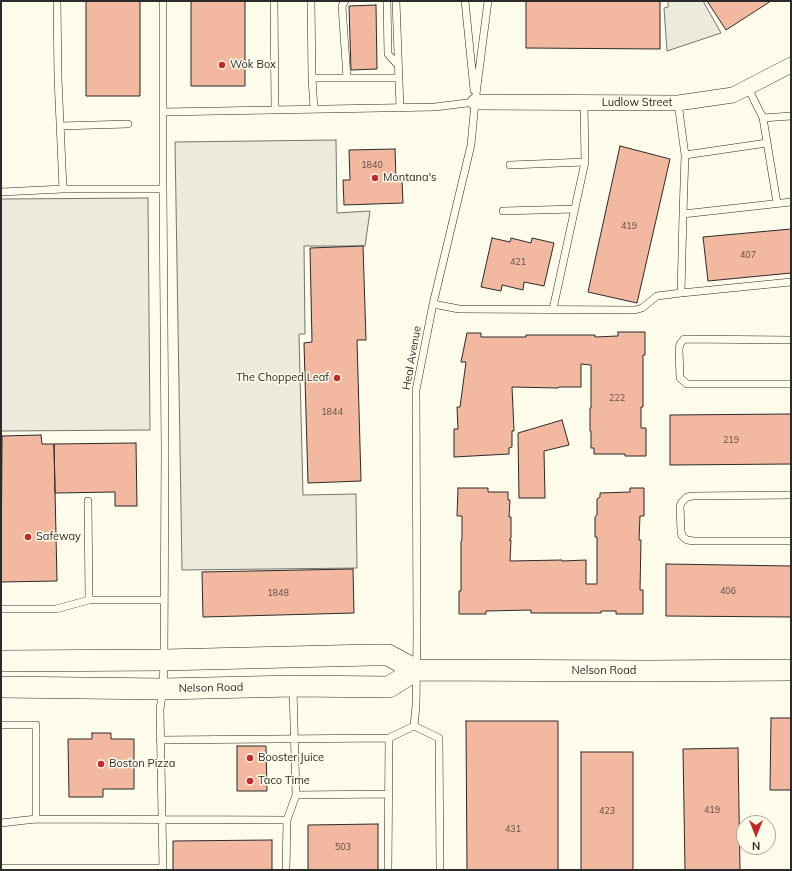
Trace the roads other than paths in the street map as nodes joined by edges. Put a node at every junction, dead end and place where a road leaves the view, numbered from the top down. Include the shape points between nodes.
1 (57, 1) edge
2 (163, 1) edge
3 (274, 1) edge
4 (311, 1) edge
5 (345, 1) edge
6 (387, 1) edge
7 (396, 1) edge
8 (465, 1) edge
9 (488, 1) edge
10 (398, 65) junction
11 (791, 65) edge
12 (312, 78) junction
13 (347, 78) junction
14 (398, 78) junction
15 (748, 88) junction
16 (475, 102) junction
17 (584, 103) junction
18 (678, 103) junction
19 (314, 108) junction
20 (400, 108) junction
21 (275, 110) junction
22 (163, 112) junction
23 (791, 116) edge
24 (763, 118) junction
25 (128, 124) dead end
26 (60, 126) junction
27 (767, 143) junction
28 (685, 155) junction
29 (585, 162) junction
30 (510, 165) dead end
31 (163, 188) junction
32 (63, 189) junction
33 (1, 192) edge
34 (791, 202) edge
35 (777, 203) junction
36 (575, 209) junction
37 (503, 211) dead end
38 (683, 214) junction
39 (791, 282) edge
40 (681, 293) junction
41 (433, 304) junction
42 (553, 309) junction
43 (791, 340) edge
44 (791, 384) edge
45 (791, 495) edge
46 (88, 501) dead end
47 (791, 541) edge
48 (89, 600) junction
49 (164, 600) junction
50 (1, 609) edge
51 (164, 660) junction
52 (1, 661) edge
53 (416, 670) junction
54 (791, 670) edge
55 (293, 686) junction
56 (1, 688) edge
57 (163, 689) junction
58 (1, 725) edge
59 (414, 726) junction
60 (390, 738) junction
61 (295, 739) junction
62 (160, 740) junction
63 (389, 794) junction
64 (296, 795) junction
65 (36, 819) junction
66 (162, 820) junction
67 (287, 820) junction
68 (1, 823) edge
69 (1, 868) edge
70 (163, 869) edge
71 (286, 870) edge
72 (388, 870) edge
73 (440, 870) edge

1 - 26 lane
2 - 22 lane
3 - 21 lane
4 - 12 lane
5 - 13 lane via 342,6
6 - 10 lane via 388,54
7 - 10 lane
8 - 16 lane, Heal Avenue
9 - 16 lane, Heal Avenue
10 - 14 lane
11 - 15 street, Ludlow Street
12 - 13 lane
12 - 19 lane
13 - 14 lane
14 - 20 lane
15 - 18 street, Ludlow Street via 733,95
15 - 24 lane
16 - 17 street, Ludlow Street
16 - 20 lane
16 - 41 lane, Heal Avenue via 471,145
17 - 18 street, Ludlow Street
17 - 29 lane
18 - 28 lane
19 - 20 lane
19 - 21 lane
21 - 22 lane
22 - 31 lane
23 - 24 lane
24 - 27 lane
25 - 26 lane
26 - 32 lane
27 - 28 lane
27 - 35 lane
28 - 38 lane
29 - 30 lane
29 - 36 lane
31 - 32 lane
31 - 49 lane
32 - 33 lane
34 - 35 lane
35 - 38 lane
36 - 37 lane
36 - 42 lane
38 - 40 lane
39 - 40 lane
40 - 42 lane via 657,296 642,308 635,310
41 - 42 lane via 459,309
41 - 53 lane, Heal Avenue via 416,390
43 - 44 lane via 684,340 679,349 680,378 687,384
45 - 47 lane via 694,496 687,497 680,506 682,536 687,540
46 - 48 lane
48 - 49 lane
48 - 50 lane via 56,609
49 - 51 lane
51 - 52 street, Nelson Road
51 - 53 street, Nelson Road via 388,655
51 - 57 lane
53 - 54 street, Nelson Road
53 - 55 street, Nelson Road via 389,687
53 - 59 lane, Heal Avenue
55 - 57 street, Nelson Road
55 - 61 lane
56 - 57 street, Nelson Road
57 - 62 lane
58 - 65 lane via 36,725
59 - 60 lane
59 - 73 lane via 438,738
60 - 61 lane
60 - 63 lane
61 - 62 lane
61 - 64 lane
62 - 66 lane
63 - 64 lane
63 - 72 lane
64 - 67 lane
65 - 66 lane
65 - 68 lane
66 - 67 lane
66 - 70 lane
67 - 71 lane
69 - 70 lane

